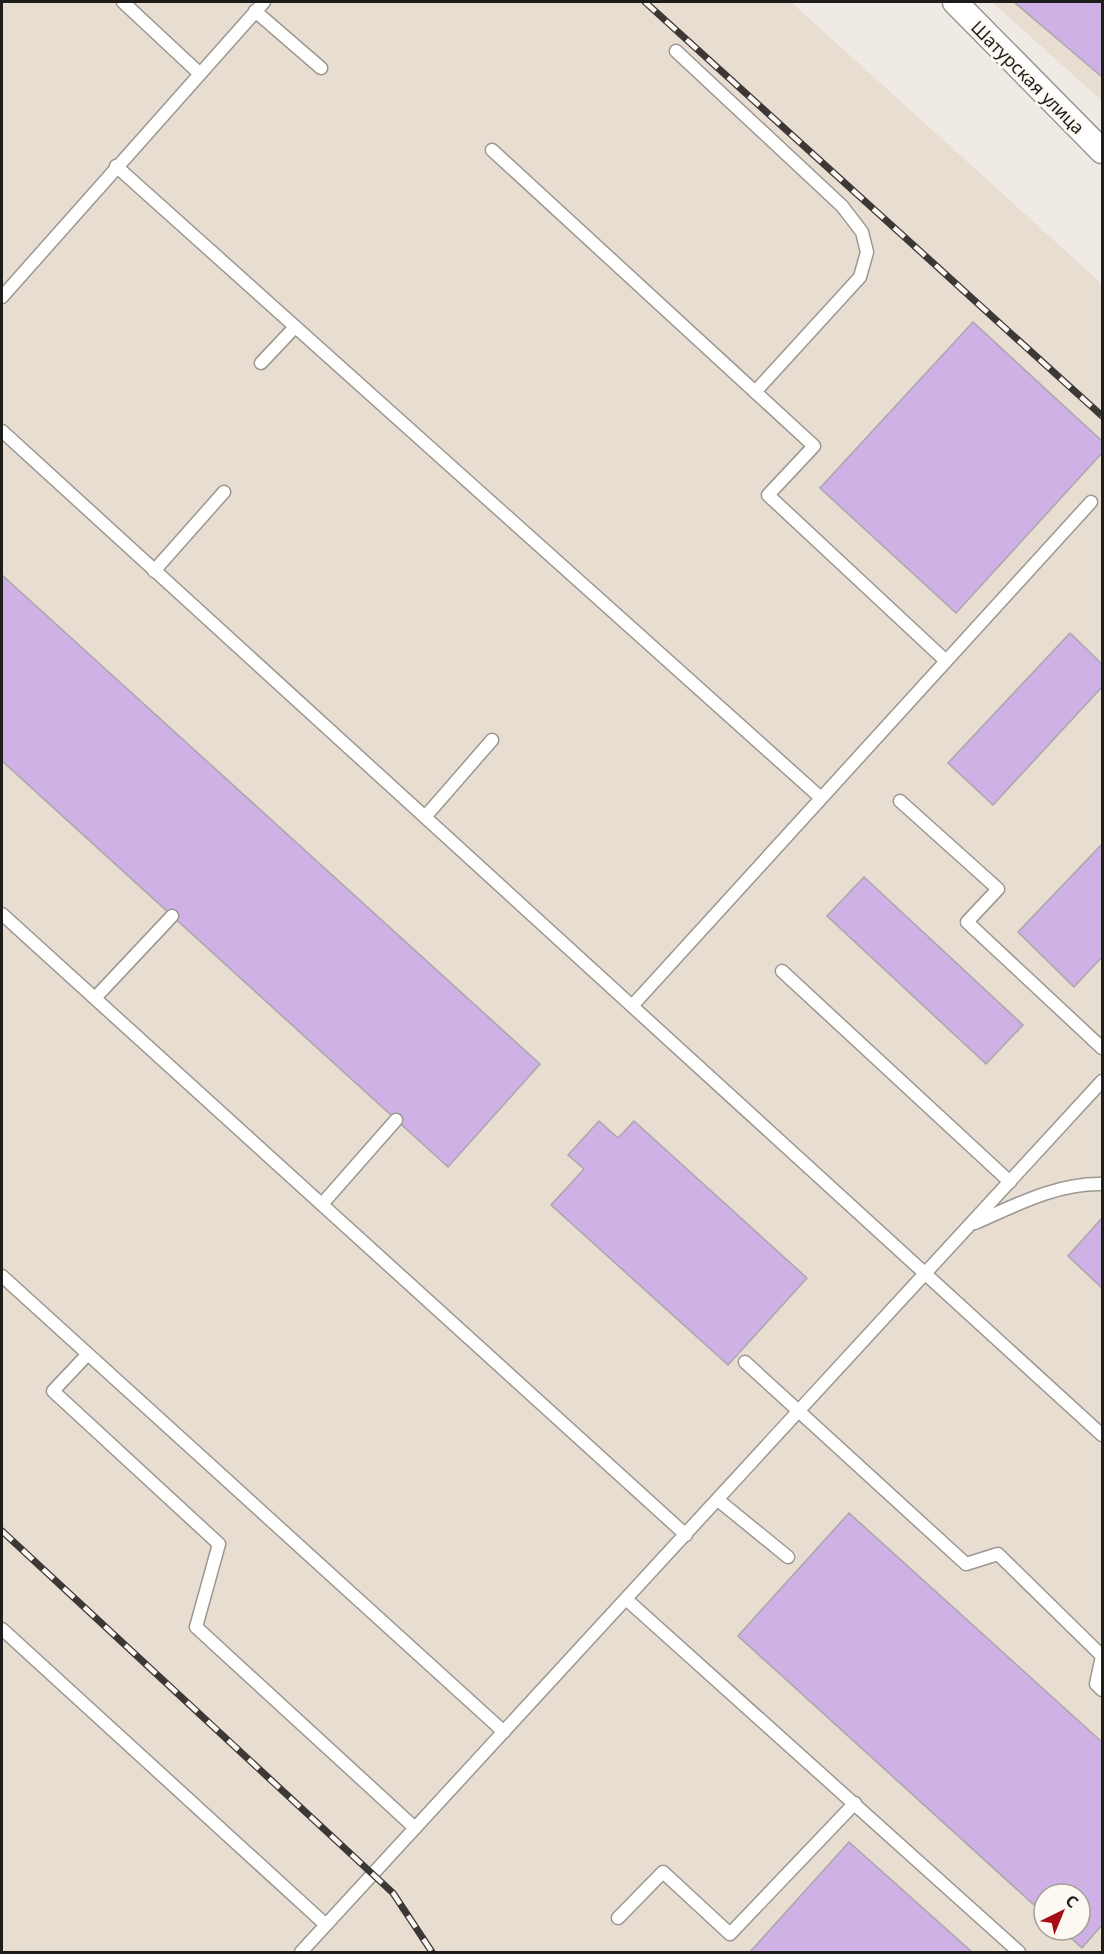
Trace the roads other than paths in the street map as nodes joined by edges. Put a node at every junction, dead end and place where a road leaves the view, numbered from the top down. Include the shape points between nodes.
1 (123, 2) edge
2 (955, 2) edge
3 (259, 6) edge
4 (676, 51) dead end
5 (321, 68) dead end
6 (199, 73) junction
7 (492, 150) dead end
8 (1102, 150) edge
9 (116, 166) junction
10 (2, 297) edge
11 (295, 327) junction
12 (261, 363) dead end
13 (755, 392) junction
14 (2, 431) edge
15 (224, 492) dead end
16 (1091, 502) dead end
17 (154, 571) junction
18 (946, 662) junction
19 (492, 740) dead end
20 (821, 798) junction
21 (900, 801) dead end
22 (424, 817) junction
23 (2, 914) edge
24 (172, 916) dead end
25 (782, 971) dead end
26 (95, 998) junction
27 (632, 1006) junction
28 (1102, 1048) edge
29 (1102, 1081) edge
30 (396, 1120) dead end
31 (1010, 1182) junction
32 (1102, 1184) edge
33 (323, 1203) junction
34 (969, 1226) junction
35 (926, 1274) junction
36 (2, 1276) edge
37 (87, 1355) junction
38 (745, 1362) dead end
39 (797, 1413) junction
40 (1102, 1435) edge
41 (718, 1500) junction
42 (686, 1534) junction
43 (788, 1557) dead end
44 (626, 1599) junction
45 (2, 1629) edge
46 (1102, 1690) edge
47 (504, 1732) junction
48 (855, 1803) junction
49 (415, 1828) junction
50 (618, 1918) dead end
51 (326, 1925) junction
52 (301, 1953) edge
53 (1019, 1953) edge

1 - 6 lane
2 - 8 street, Шатурская улица
3 - 5 lane
3 - 6 lane
4 - 13 lane via 842,206 862,232 867,252 860,277
6 - 9 lane
7 - 13 lane
9 - 10 lane
9 - 11 lane
11 - 12 lane
11 - 20 lane
13 - 18 lane via 814,446 768,495
14 - 17 lane
15 - 17 lane
16 - 18 lane
17 - 22 lane
18 - 20 lane
19 - 22 lane
20 - 27 lane
21 - 28 lane via 998,889 967,922
22 - 27 lane
23 - 26 lane
24 - 26 lane
25 - 31 lane
26 - 33 lane
27 - 35 lane
29 - 31 lane
30 - 33 lane
31 - 34 lane
32 - 34 lane via 1033,1196
33 - 42 lane
34 - 35 lane
35 - 39 lane
35 - 40 lane
36 - 37 lane
37 - 47 lane
37 - 49 lane via 53,1391 219,1544 196,1627
38 - 39 lane
39 - 41 lane
39 - 46 lane via 966,1564 998,1554 1102,1656 1096,1684
41 - 42 lane
41 - 43 lane
42 - 44 lane
44 - 47 lane
44 - 48 lane
45 - 51 lane
47 - 49 lane
48 - 50 lane via 730,1934 663,1872
48 - 53 lane
49 - 51 lane
51 - 52 lane

